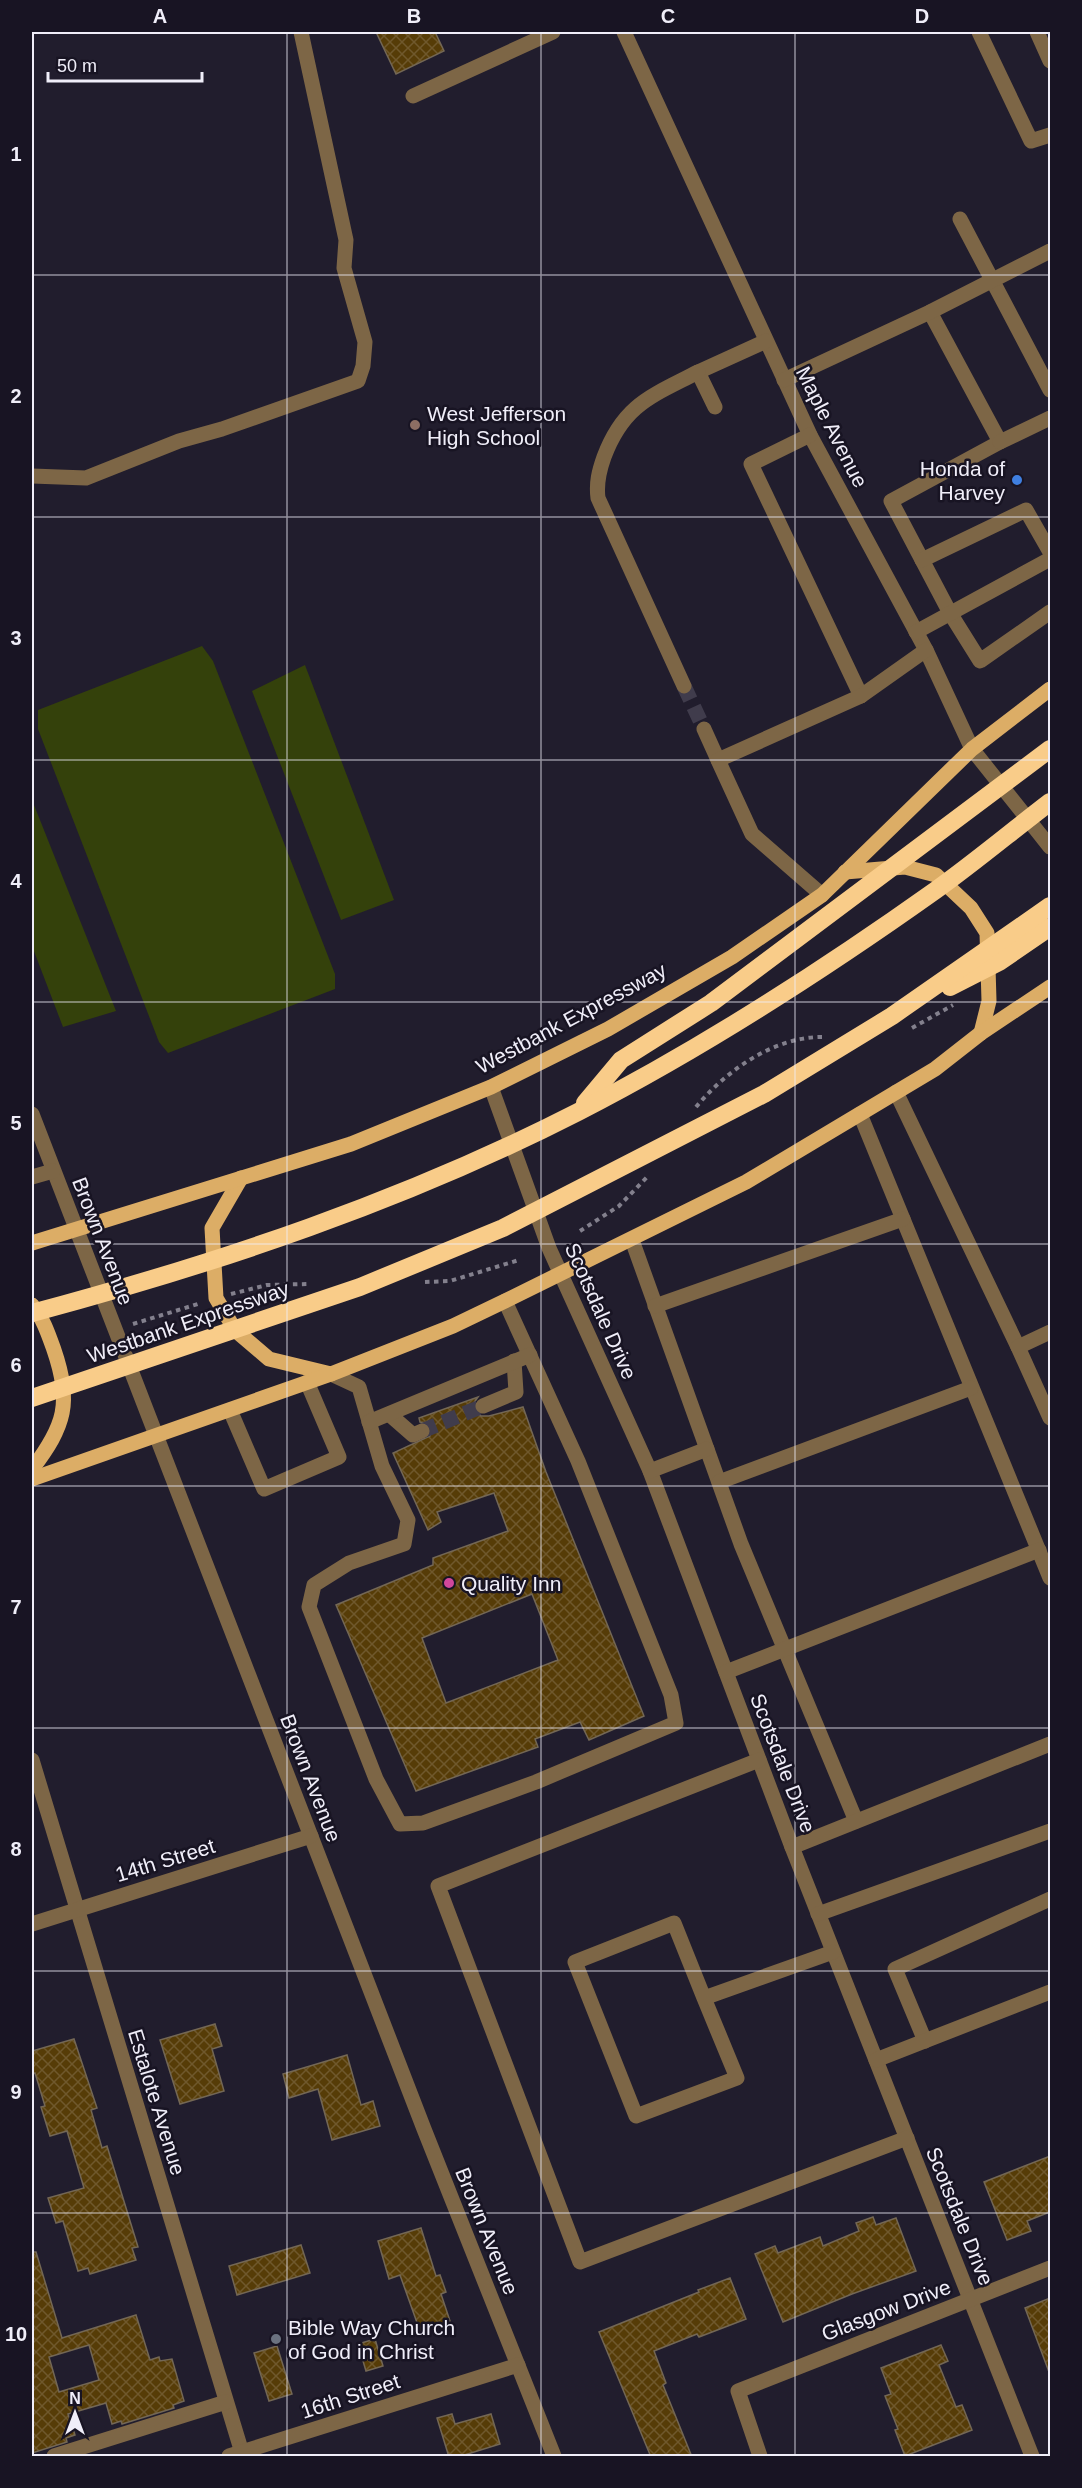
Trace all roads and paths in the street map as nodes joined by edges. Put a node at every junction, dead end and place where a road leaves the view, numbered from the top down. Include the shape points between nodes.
1 (301, 32) edge
2 (553, 32) edge
3 (624, 32) edge
4 (979, 32) edge
5 (1036, 32) edge
6 (1050, 61) edge
7 (413, 96) dead end
8 (1050, 135) edge
9 (960, 219) dead end
10 (1050, 251) edge
11 (993, 280) junction
12 (930, 312) junction
13 (766, 341) junction
14 (698, 372) junction
15 (784, 380) junction
16 (1050, 390) edge
17 (715, 407) dead end
18 (1050, 418) edge
19 (810, 435) junction
20 (1000, 442) junction
21 (32, 476) edge
22 (1050, 552) edge
23 (1050, 559) edge
24 (922, 560) junction
25 (1050, 612) edge
26 (950, 613) junction
27 (916, 632) junction
28 (926, 650) junction
29 (684, 686) tunnel mouth
30 (1050, 689) edge
31 (861, 696) junction
32 (704, 729) tunnel mouth
33 (972, 749) junction
34 (1050, 749) edge
35 (718, 760) junction
36 (1050, 802) edge
37 (1050, 847) edge
38 (845, 872) junction
39 (822, 895) junction
40 (1050, 906) edge
41 (1050, 927) edge
42 (1050, 987) edge
43 (892, 1016) junction
44 (981, 1033) junction
45 (491, 1087) junction
46 (896, 1092) junction
47 (578, 1112) junction
48 (32, 1114) edge
49 (860, 1114) junction
50 (53, 1171) junction
51 (32, 1177) edge
52 (241, 1178) junction
53 (903, 1220) junction
54 (75, 1229) junction
55 (632, 1240) junction
56 (32, 1243) edge
57 (562, 1274) junction
58 (505, 1301) junction
59 (32, 1305) edge
60 (655, 1306) junction
61 (32, 1312) edge
62 (1050, 1332) edge
63 (1018, 1347) junction
64 (530, 1355) junction
65 (514, 1361) junction
66 (331, 1374) junction
67 (307, 1382) junction
68 (971, 1388) junction
69 (32, 1398) edge
70 (483, 1406) tunnel mouth
71 (230, 1410) junction
72 (389, 1414) junction
73 (1050, 1418) edge
74 (369, 1422) junction
75 (422, 1431) tunnel mouth
76 (156, 1436) junction
77 (707, 1449) junction
78 (32, 1469) edge
79 (650, 1471) junction
80 (32, 1479) edge
81 (719, 1482) junction
82 (1039, 1550) junction
83 (1050, 1578) edge
84 (784, 1649) junction
85 (726, 1672) junction
86 (1050, 1744) edge
87 (32, 1760) edge
88 (759, 1760) junction
89 (856, 1821) junction
90 (1050, 1831) edge
91 (311, 1836) junction
92 (792, 1847) junction
93 (1050, 1899) edge
94 (77, 1910) junction
95 (819, 1914) junction
96 (32, 1924) edge
97 (833, 1952) junction
98 (1050, 1992) edge
99 (704, 1998) junction
100 (925, 2041) junction
101 (876, 2060) junction
102 (907, 2138) junction
103 (1050, 2268) edge
104 (971, 2300) junction
105 (518, 2365) junction
106 (226, 2402) junction
107 (96, 2451) edge
108 (238, 2455) edge
109 (54, 2457) edge
110 (554, 2457) edge
111 (760, 2457) edge
112 (1032, 2457) edge

1 - 21 street via 346,240 344,268 365,342 357,381 179,441 86,478
2 - 7 street
3 - 13 street, Maple Avenue
4 - 8 street via 1031,141
5 - 6 street
9 - 11 street
10 - 11 street
11 - 12 street
11 - 16 street
12 - 15 street
12 - 20 street
13 - 14 street
13 - 15 street, Maple Avenue
14 - 17 street
14 - 29 street via 645,399 627,414 611,438 596,486 598,498
15 - 19 street, Maple Avenue
18 - 20 street
19 - 27 street, Maple Avenue
19 - 31 street via 751,464
20 - 24 street via 891,501
22 - 24 street via 1026,510
23 - 26 street
24 - 26 street
25 - 26 street via 980,661
26 - 27 street
27 - 28 street, Maple Avenue
28 - 31 street
28 - 33 street, Maple Avenue
30 - 33 main road, Westbank Expressway
31 - 35 street
32 - 35 street
33 - 37 street, Maple Avenue
33 - 38 main road, Westbank Expressway
34 - 47 highway, bridge via 711,1003 621,1060
35 - 39 street via 752,834
36 - 47 highway, bridge via 937,889 811,975 698,1045
38 - 39 main road, Westbank Expressway
38 - 44 main road via 905,867 936,874 971,908 987,933 989,1000
39 - 45 main road, Westbank Expressway via 732,957 608,1029
40 - 43 highway, Westbank Expressway, bridge
41 - 43 highway, bridge via 999,962
42 - 44 main road
43 - 69 highway, Westbank Expressway, bridge via 764,1094 503,1228 360,1287
44 - 46 main road
45 - 52 main road, Westbank Expressway via 351,1144
45 - 57 street, Scotsdale Drive
46 - 49 main road
46 - 63 street
47 - 61 highway, bridge via 375,1203 282,1238 134,1285
48 - 50 street, Brown Avenue
49 - 53 street
49 - 55 main road via 746,1182
50 - 51 street
50 - 54 street, Brown Avenue
52 - 54 main road, Westbank Expressway
52 - 66 main road via 212,1228 216,1298 235,1330 269,1359
53 - 60 street
53 - 68 street
54 - 56 main road, Westbank Expressway
54 - 76 street, Brown Avenue
55 - 57 main road
55 - 60 street
57 - 58 main road
57 - 79 street, Scotsdale Drive
58 - 64 street
58 - 66 main road
59 - 78 main road via 45,1324 62,1372 65,1398 58,1430
60 - 77 street
62 - 63 street
63 - 73 street
64 - 65 street
64 - 74 street via 582,1472 670,1695 676,1723 536,1782 423,1823 400,1824 376,1779 309,1608 314,1585 350,1563 404,1544 408,1520 382,1466
65 - 70 street via 516,1392
65 - 72 street
66 - 67 main road
66 - 74 street via 359,1387
67 - 71 main road
67 - 71 street via 339,1457 264,1489
68 - 81 street
68 - 82 street
71 - 76 main road
72 - 74 street
72 - 75 street via 413,1435
76 - 80 main road
76 - 91 street, Brown Avenue
77 - 79 street
77 - 81 street
79 - 85 street, Scotsdale Drive
81 - 84 street
82 - 83 street
82 - 84 street
84 - 85 street
84 - 89 street
85 - 88 street, Scotsdale Drive
86 - 89 street
87 - 94 street, Estalote Avenue
88 - 92 street, Scotsdale Drive
88 - 102 street via 438,1886 579,2262
89 - 92 street
90 - 95 street
91 - 94 street, 14th Street
91 - 105 street, Brown Avenue
92 - 95 street, Scotsdale Drive
93 - 100 street via 895,1969
94 - 96 street, 14th Street
94 - 106 street, Estalote Avenue
95 - 97 street, Scotsdale Drive
97 - 99 street
97 - 101 street, Scotsdale Drive
98 - 100 street
99 - 99 street via 674,1923 575,1962 636,2116 737,2078
100 - 101 street
101 - 102 street, Scotsdale Drive
102 - 104 street, Scotsdale Drive
103 - 104 street, Glasgow Drive
104 - 111 street, Glasgow Drive via 738,2391
104 - 112 street, Scotsdale Drive
105 - 108 street, 16th Street
105 - 110 street, Brown Avenue
106 - 107 street
106 - 108 street, Estalote Avenue
107 - 109 street

